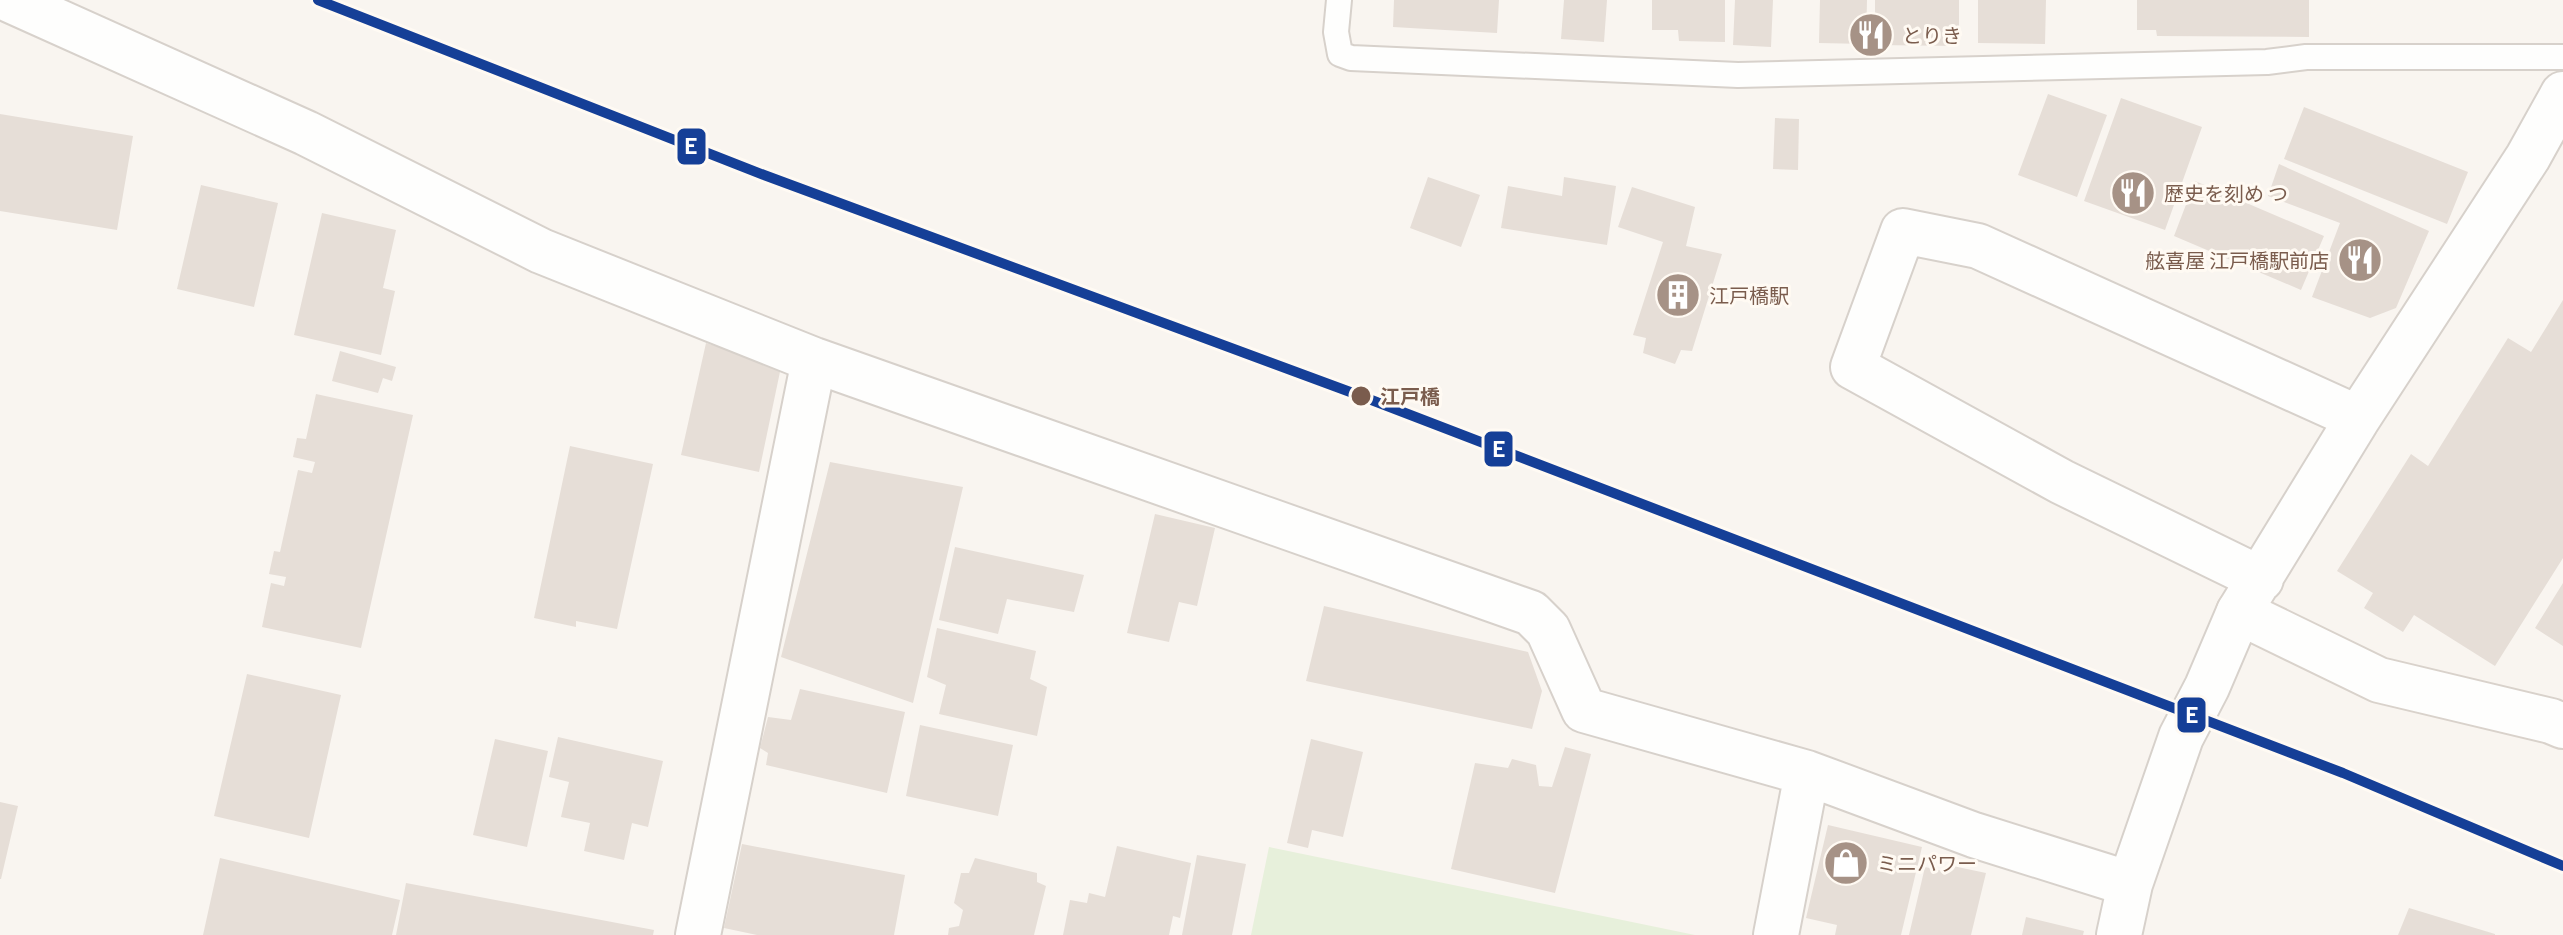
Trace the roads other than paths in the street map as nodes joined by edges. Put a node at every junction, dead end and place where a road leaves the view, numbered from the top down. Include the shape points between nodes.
1 (10, 0) edge
2 (1339, 0) edge
3 (2563, 57) edge
4 (2563, 94) edge
5 (814, 360) junction
6 (2358, 418) junction
7 (2250, 595) junction
8 (2563, 726) edge
9 (1807, 773) junction
10 (2130, 884) junction
11 (698, 935) edge
12 (1776, 935) edge
13 (2119, 935) edge

1 - 5 street via 306,133 541,251
2 - 3 lane via 1340,54 1351,58 1738,75 2306,57
4 - 6 street via 2528,157
5 - 9 street via 1531,613 1548,630 1584,710
5 - 11 street
6 - 7 street
6 - 7 street via 1978,246 1903,231 1853,367 2062,482
7 - 8 street via 2379,680
7 - 10 street via 2181,737
9 - 10 street via 1974,835
9 - 12 street
10 - 13 street

